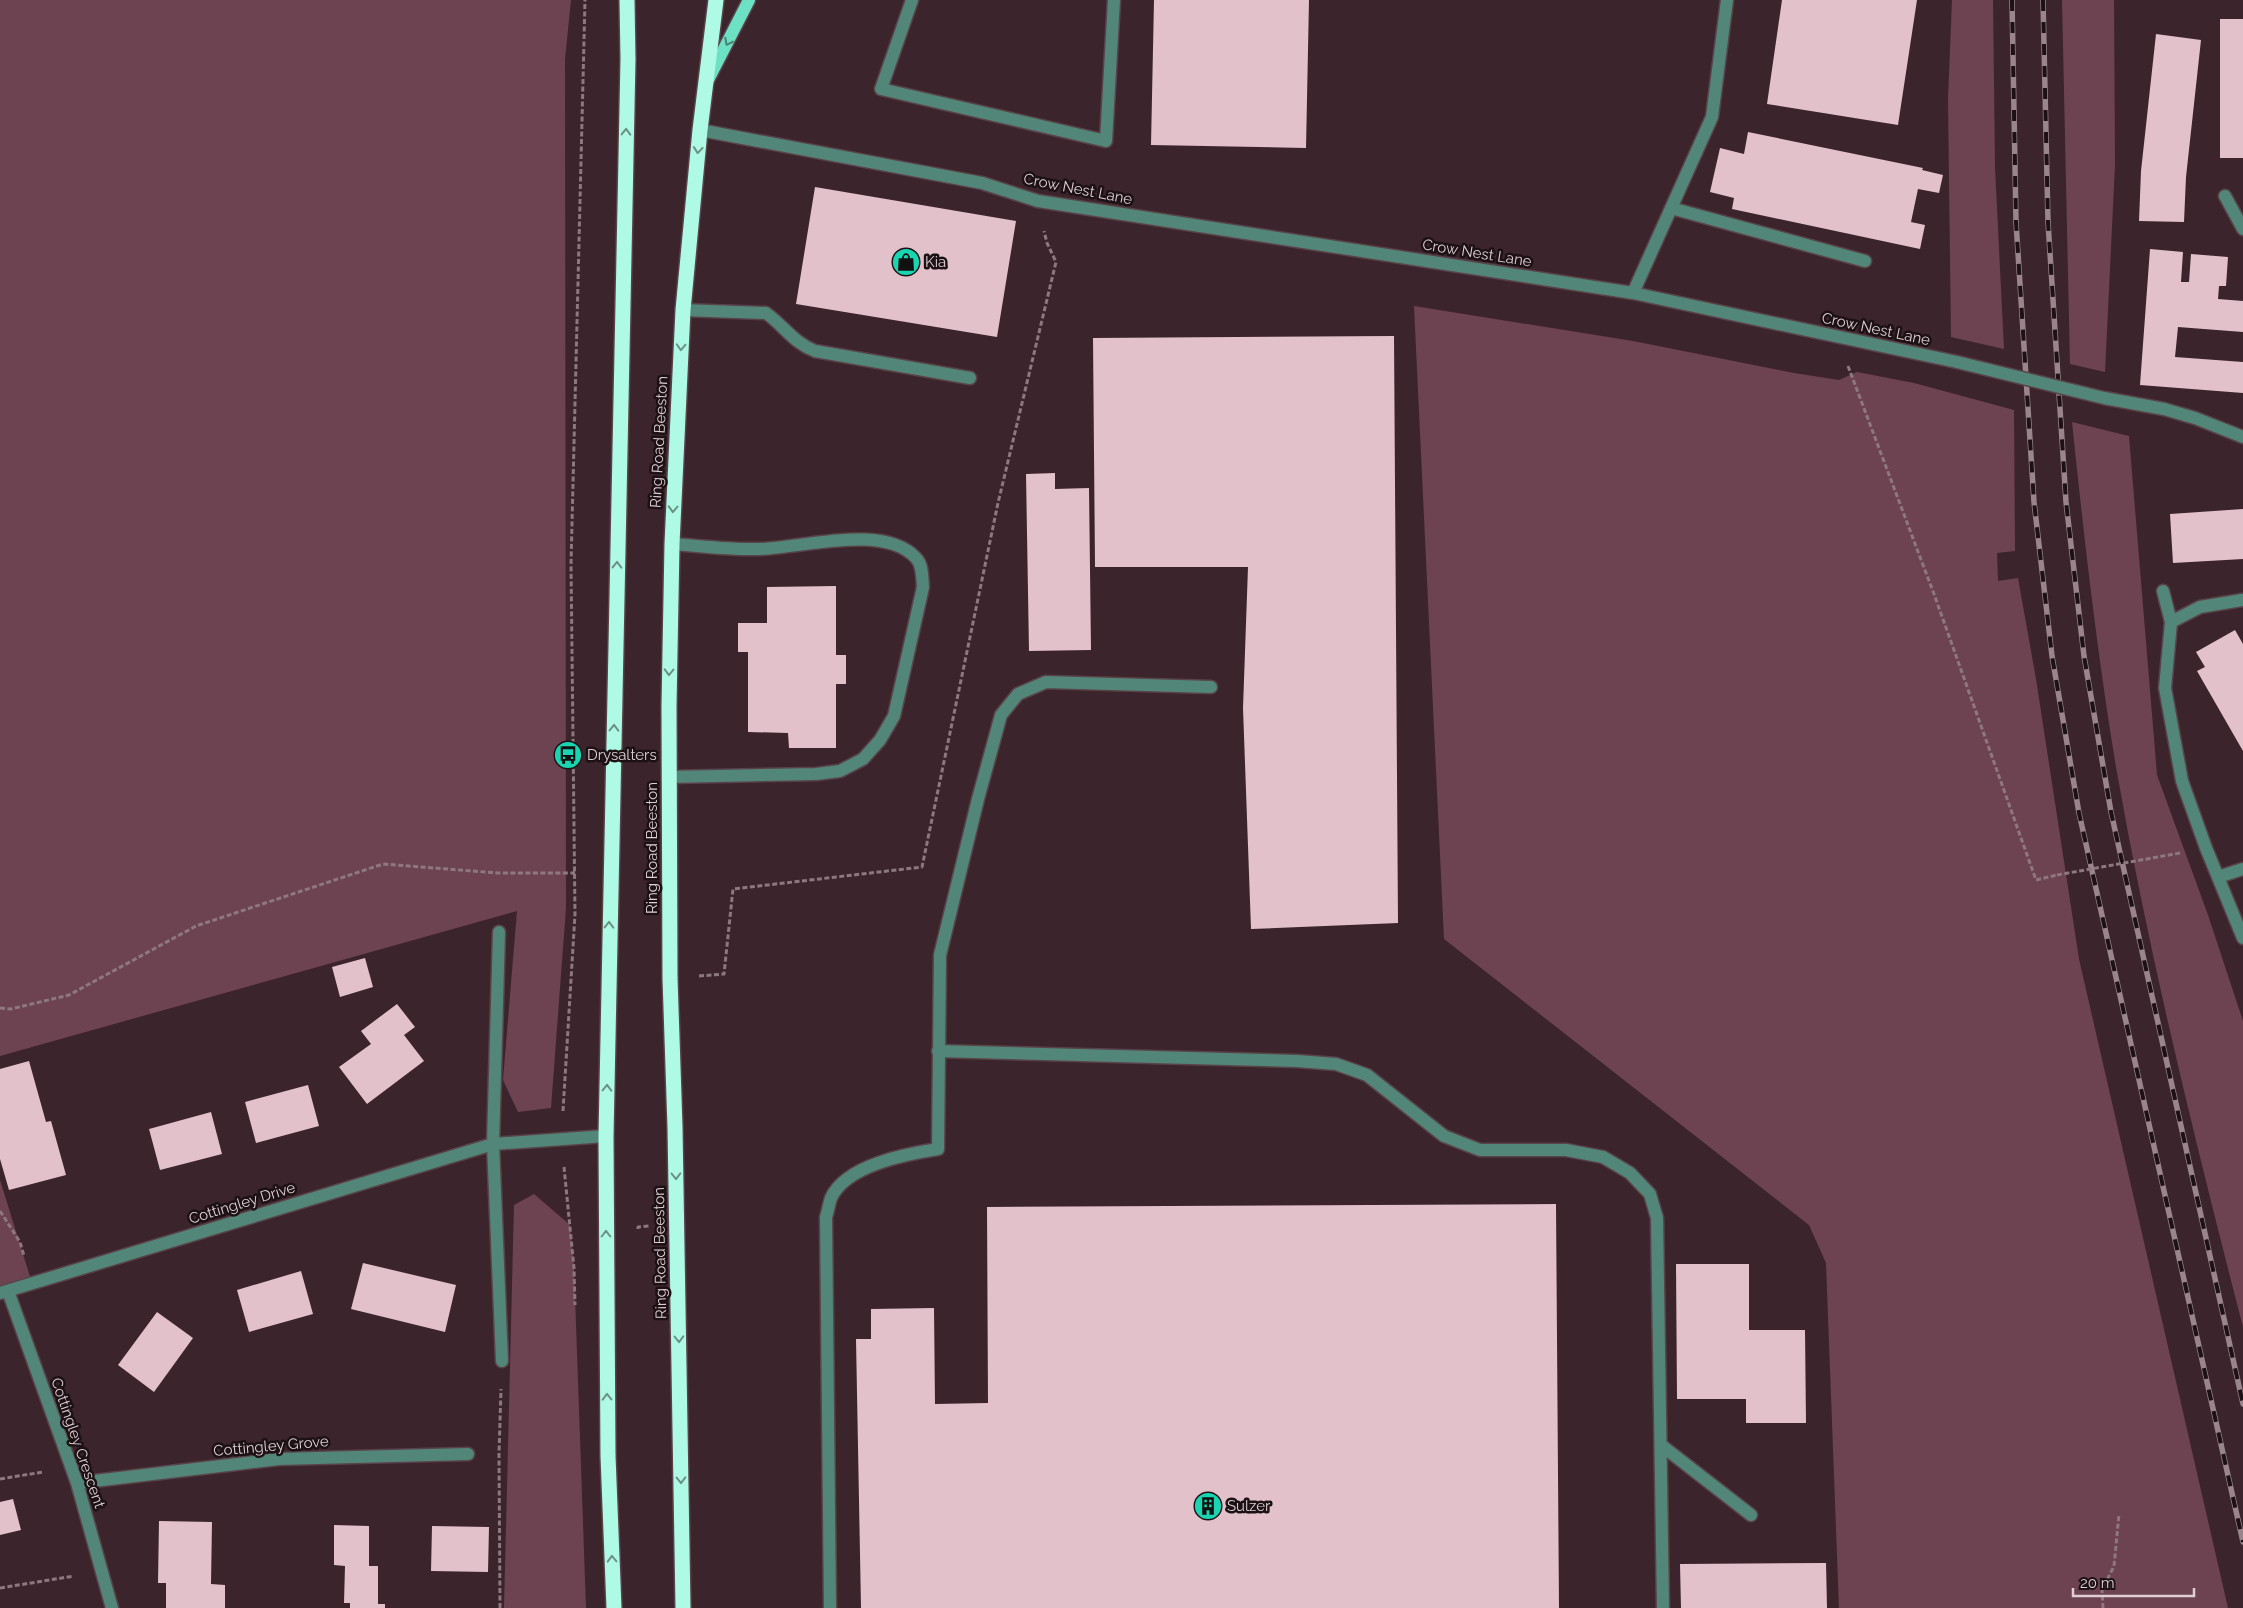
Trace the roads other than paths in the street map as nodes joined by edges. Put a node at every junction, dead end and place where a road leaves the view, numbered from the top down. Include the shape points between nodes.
1 (627, 0) edge
2 (716, 0) edge
3 (749, 0) edge
4 (912, 0) edge
5 (1114, 0) edge
6 (1727, 0) edge
7 (706, 85) junction
8 (700, 130) junction
9 (2225, 196) dead end
10 (1671, 208) junction
11 (2243, 229) edge
12 (1865, 261) dead end
13 (1633, 293) junction
14 (683, 310) junction
15 (970, 378) dead end
16 (2243, 437) edge
17 (672, 544) junction
18 (2163, 591) dead end
19 (2242, 600) edge
20 (2171, 622) junction
21 (1210, 686) dead end
22 (669, 777) junction
23 (2243, 869) edge
24 (2218, 877) junction
25 (499, 932) dead end
26 (2243, 938) edge
27 (938, 1051) junction
28 (606, 1136) junction
29 (493, 1144) junction
30 (4, 1292) edge
31 (502, 1361) road end
32 (1661, 1445) junction
33 (468, 1454) dead end
34 (77, 1483) junction
35 (1751, 1514) dead end
36 (112, 1608) edge
37 (614, 1608) edge
38 (683, 1608) edge
39 (830, 1608) edge
40 (1663, 1608) edge

28 -> 1 highway
2 - 7 highway, Ring Road Beeston
3 -> 7 main road
4 - 5 street via 881,89 1106,142
6 - 10 street via 1712,117
7 - 8 highway, Ring Road Beeston
8 - 13 street, Crow Nest Lane via 982,183 1038,201
8 -> 14 highway, Ring Road Beeston
9 - 11 street
10 - 12 street
10 - 13 street
13 - 16 street, Crow Nest Lane, bridge via 2164,409
14 - 15 street via 766,313 794,340 815,351
14 -> 17 highway, Ring Road Beeston
17 -> 22 highway, Ring Road Beeston
17 - 22 street via 760,550 855,539 878,540 906,550 917,558 923,587 894,716 880,740 863,759 840,771 816,774
18 - 20 street
19 - 20 street via 2200,607
20 - 24 street via 2166,688 2182,781
21 - 27 street via 1046,682 1018,694 1001,715 940,955
22 -> 38 highway, Ring Road Beeston
23 - 24 street
24 - 26 street
25 - 29 street
27 - 32 street via 1336,1064 1367,1075 1444,1136 1480,1150 1566,1150 1603,1157 1630,1173 1650,1194 1657,1218
27 - 39 street via 938,1150 875,1163 847,1180 832,1197 826,1217
28 - 29 street, Cottingley Drive
37 -> 28 highway via 608,1456
29 - 30 street, Cottingley Drive
29 - 31 street
30 - 34 street, Cottingley Crescent
32 - 35 street
32 - 40 street
33 - 34 street, Cottingley Grove via 279,1459
34 - 36 street, Cottingley Crescent

